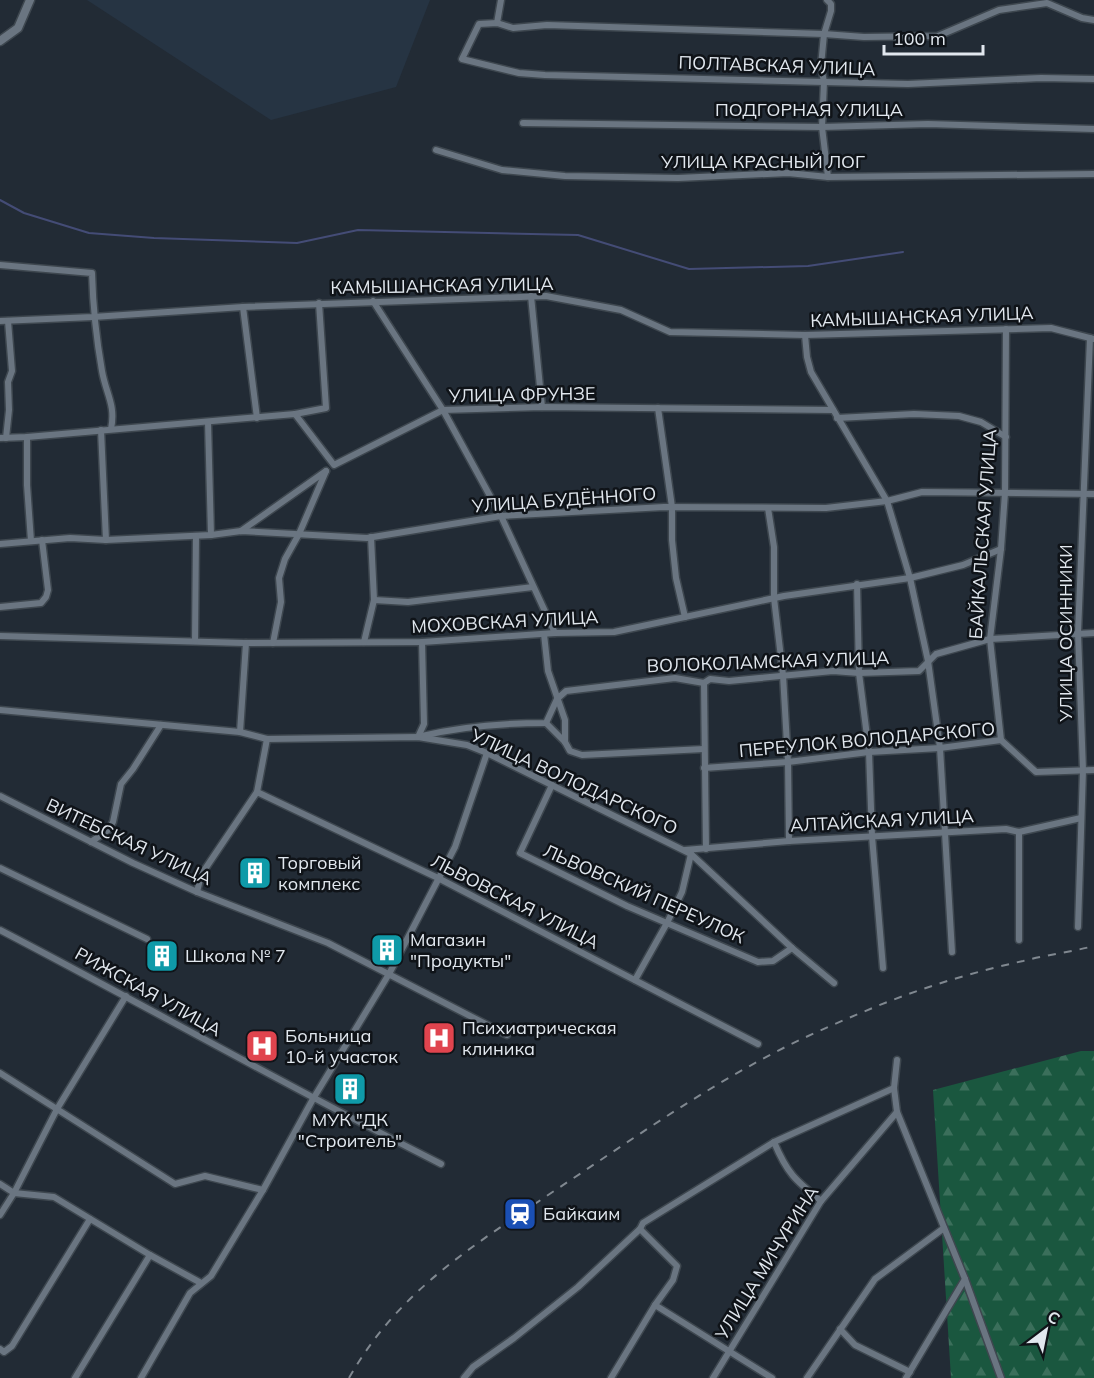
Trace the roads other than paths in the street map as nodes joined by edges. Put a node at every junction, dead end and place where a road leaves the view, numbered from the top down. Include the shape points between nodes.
1 (30, 0) edge
2 (501, 0) edge
3 (827, 0) edge
4 (1094, 20) edge
5 (497, 23) junction
6 (824, 34) junction
7 (0, 41) edge
8 (1094, 79) edge
9 (824, 82) junction
10 (523, 123) dead end
11 (822, 127) junction
12 (1094, 129) edge
13 (436, 150) dead end
14 (1094, 174) edge
15 (828, 177) junction
16 (0, 265) edge
17 (531, 296) junction
18 (373, 301) junction
19 (319, 303) junction
20 (243, 307) junction
21 (93, 317) junction
22 (0, 321) edge
23 (8, 321) junction
24 (1006, 329) junction
25 (805, 335) junction
26 (1092, 339) edge
27 (542, 407) junction
28 (658, 408) junction
29 (443, 410) junction
30 (833, 410) junction
31 (295, 414) junction
32 (256, 418) junction
33 (837, 418) junction
34 (208, 422) junction
35 (111, 429) junction
36 (101, 430) junction
37 (27, 437) junction
38 (3, 438) edge
39 (1006, 438) junction
40 (334, 465) junction
41 (326, 471) junction
42 (1005, 493) junction
43 (1094, 494) edge
44 (1082, 495) junction
45 (887, 501) junction
46 (672, 507) junction
47 (768, 508) junction
48 (501, 516) junction
49 (241, 531) junction
50 (299, 534) junction
51 (211, 535) junction
52 (196, 536) junction
53 (370, 537) junction
54 (42, 540) junction
55 (106, 540) junction
56 (31, 541) junction
57 (0, 544) edge
58 (1001, 549) junction
59 (910, 578) junction
60 (857, 584) junction
61 (533, 587) junction
62 (774, 598) junction
63 (374, 600) junction
64 (0, 608) edge
65 (685, 617) junction
66 (555, 633) junction
67 (1078, 633) junction
68 (1094, 633) edge
69 (544, 634) junction
70 (0, 636) edge
71 (990, 639) junction
72 (195, 641) junction
73 (364, 642) junction
74 (422, 642) junction
75 (246, 643) junction
76 (273, 643) junction
77 (928, 661) junction
78 (859, 673) junction
79 (783, 675) junction
80 (704, 683) junction
81 (557, 699) junction
82 (0, 710) edge
83 (546, 723) junction
84 (161, 725) junction
85 (240, 732) junction
86 (418, 737) junction
87 (267, 739) junction
88 (1001, 741) junction
89 (565, 742) junction
90 (940, 748) junction
91 (704, 749) junction
92 (869, 752) junction
93 (487, 753) junction
94 (788, 762) junction
95 (704, 768) junction
96 (1083, 770) junction
97 (1094, 770) edge
98 (552, 785) junction
99 (256, 792) junction
100 (0, 796) edge
101 (1081, 818) junction
102 (1019, 832) junction
103 (944, 833) junction
104 (872, 836) junction
105 (789, 841) junction
106 (91, 842) junction
107 (706, 849) junction
108 (683, 850) junction
109 (691, 854) junction
110 (0, 868) edge
111 (438, 878) junction
112 (197, 892) junction
113 (667, 923) junction
114 (1078, 927) dead end
115 (0, 931) edge
116 (147, 939) dead end
117 (1019, 940) dead end
118 (792, 948) junction
119 (952, 952) dead end
120 (883, 968) dead end
121 (388, 974) junction
122 (635, 981) junction
123 (834, 983) dead end
124 (126, 996) junction
125 (507, 1035) dead end
126 (758, 1044) dead end
127 (897, 1060) dead end
128 (0, 1073) edge
129 (894, 1088) junction
130 (313, 1099) junction
131 (57, 1109) junction
132 (897, 1112) junction
133 (774, 1142) junction
134 (441, 1164) dead end
135 (0, 1184) edge
136 (263, 1190) junction
137 (14, 1193) junction
138 (821, 1201) junction
139 (0, 1215) edge
140 (90, 1219) junction
141 (944, 1228) junction
142 (640, 1229) junction
143 (150, 1256) junction
144 (965, 1278) junction
145 (201, 1283) junction
146 (655, 1305) junction
147 (840, 1329) junction
148 (0, 1349) edge
149 (729, 1351) junction
150 (908, 1375) edge
151 (75, 1378) edge
152 (141, 1378) edge
153 (465, 1378) edge
154 (611, 1378) edge
155 (713, 1378) edge
156 (772, 1378) edge
157 (807, 1378) edge
158 (1001, 1378) edge

1 - 7 street via 18,28
2 - 5 street
3 - 6 street via 831,10
4 - 6 street via 1047,3 999,10 938,36
5 - 6 street via 513,28 547,25
5 - 9 street, ПОЛТАВСКАЯ УЛИЦА via 479,24 462,59 519,73
6 - 9 street
8 - 9 street, ПОЛТАВСКАЯ УЛИЦА
9 - 11 street
10 - 11 street, ПОДГОРНАЯ УЛИЦА
11 - 12 street, ПОДГОРНАЯ УЛИЦА via 928,124
11 - 15 street
13 - 15 street, УЛИЦА КРАСНЫЙ ЛОГ via 502,170 565,176
14 - 15 street, УЛИЦА КРАСНЫЙ ЛОГ
16 - 21 street via 92,273
17 - 18 street, КАМЫШАНСКАЯ УЛИЦА
17 - 25 street, КАМЫШАНСКАЯ УЛИЦА via 621,310 670,332
17 - 27 street
18 - 19 street, КАМЫШАНСКАЯ УЛИЦА
18 - 29 street
19 - 20 street, КАМЫШАНСКАЯ УЛИЦА
19 - 31 street via 326,408
20 - 21 street, КАМЫШАНСКАЯ УЛИЦА
20 - 32 street
21 - 23 street, КАМЫШАНСКАЯ УЛИЦА
21 - 35 street via 102,374 114,415
22 - 23 street, КАМЫШАНСКАЯ УЛИЦА
23 - 38 street via 12,371
24 - 25 street, КАМЫШАНСКАЯ УЛИЦА
24 - 26 street, КАМЫШАНСКАЯ УЛИЦА via 1051,328
24 - 39 street, БАЙКАЛЬСКАЯ УЛИЦА
25 - 30 street via 811,372
26 - 44 street, УЛИЦА ОСИННИКИ
27 - 28 street, УЛИЦА ФРУНЗЕ
27 - 29 street, УЛИЦА ФРУНЗЕ
28 - 30 street, УЛИЦА ФРУНЗЕ
28 - 46 street
29 - 40 street, УЛИЦА ФРУНЗЕ
29 - 48 street
30 - 33 street
31 - 32 street
31 - 40 street
32 - 34 street
33 - 39 street via 959,416 981,422
33 - 45 street
34 - 35 street
34 - 51 street
35 - 36 street
36 - 37 street
36 - 55 street
37 - 38 street
37 - 56 street
39 - 42 street, БАЙКАЛЬСКАЯ УЛИЦА
40 - 41 street, УЛИЦА ФРУНЗЕ
41 - 49 street, УЛИЦА ФРУНЗЕ
41 - 50 street
42 - 44 street, УЛИЦА БУДЁННОГО
42 - 45 street, УЛИЦА БУДЁННОГО via 922,492
42 - 58 street, БАЙКАЛЬСКАЯ УЛИЦА
43 - 44 street, УЛИЦА БУДЁННОГО
44 - 67 street, УЛИЦА ОСИННИКИ
45 - 47 street, УЛИЦА БУДЁННОГО via 826,508
45 - 59 street
46 - 47 street, УЛИЦА БУДЁННОГО
46 - 48 street, УЛИЦА БУДЁННОГО
46 - 65 street via 674,559
47 - 62 street via 774,546
48 - 53 street, УЛИЦА БУДЁННОГО
48 - 61 street
49 - 50 street, УЛИЦА БУДЁННОГО
49 - 51 street, УЛИЦА БУДЁННОГО
50 - 53 street, УЛИЦА БУДЁННОГО
50 - 76 street via 279,578 281,602
51 - 52 street, УЛИЦА БУДЁННОГО
52 - 55 street, УЛИЦА БУДЁННОГО
52 - 72 street
53 - 63 street
54 - 55 street, УЛИЦА БУДЁННОГО
54 - 56 street, УЛИЦА БУДЁННОГО
54 - 64 street via 46,597 41,603
56 - 57 street, УЛИЦА БУДЁННОГО
58 - 59 street, МОХОВСКАЯ УЛИЦА via 963,565
58 - 71 street, БАЙКАЛЬСКАЯ УЛИЦА
59 - 60 street, МОХОВСКАЯ УЛИЦА
59 - 77 street
60 - 62 street, МОХОВСКАЯ УЛИЦА
60 - 78 street
61 - 63 street via 408,602
61 - 66 street
62 - 65 street, МОХОВСКАЯ УЛИЦА
62 - 79 street
63 - 73 street
65 - 66 street, МОХОВСКАЯ УЛИЦА via 614,632
66 - 69 street, МОХОВСКАЯ УЛИЦА
67 - 68 street, ВОЛОКОЛАМСКАЯ УЛИЦА
67 - 71 street, ВОЛОКОЛАМСКАЯ УЛИЦА
67 - 96 street, УЛИЦА ОСИННИКИ
69 - 74 street, МОХОВСКАЯ УЛИЦА
69 - 81 street via 548,671
70 - 72 street, МОХОВСКАЯ УЛИЦА
71 - 77 street, ВОЛОКОЛАМСКАЯ УЛИЦА via 936,654
71 - 88 street, БАЙКАЛЬСКАЯ УЛИЦА
72 - 75 street, МОХОВСКАЯ УЛИЦА
73 - 74 street, МОХОВСКАЯ УЛИЦА
73 - 76 street, МОХОВСКАЯ УЛИЦА
74 - 86 street via 424,724
75 - 76 street, МОХОВСКАЯ УЛИЦА
75 - 85 street
77 - 78 street, ВОЛОКОЛАМСКАЯ УЛИЦА via 919,671
77 - 90 street
78 - 79 street, ВОЛОКОЛАМСКАЯ УЛИЦА
78 - 92 street
79 - 80 street, ВОЛОКОЛАМСКАЯ УЛИЦА via 729,681 710,679
79 - 94 street
80 - 81 street, ВОЛОКОЛАМСКАЯ УЛИЦА via 675,678 566,691
80 - 91 street
81 - 83 street
81 - 89 street via 565,720
82 - 84 street, УЛИЦА ВОЛОДАРСКОГО
83 - 86 street via 456,728
83 - 89 street
84 - 85 street, УЛИЦА ВОЛОДАРСКОГО
84 - 106 street via 121,784 113,822
85 - 87 street, УЛИЦА ВОЛОДАРСКОГО
86 - 87 street, УЛИЦА ВОЛОДАРСКОГО
86 - 93 street, УЛИЦА ВОЛОДАРСКОГО via 467,745
87 - 99 street
88 - 90 street, ПЕРЕУЛОК ВОЛОДАРСКОГО
88 - 96 street, ПЕРЕУЛОК ВОЛОДАРСКОГО via 1036,772
89 - 91 street via 570,751 582,755
90 - 92 street, ПЕРЕУЛОК ВОЛОДАРСКОГО
90 - 103 street
91 - 95 street
92 - 94 street, ПЕРЕУЛОК ВОЛОДАРСКОГО
92 - 104 street
93 - 98 street, УЛИЦА ВОЛОДАРСКОГО
93 - 111 street via 454,847
94 - 95 street, ПЕРЕУЛОК ВОЛОДАРСКОГО
94 - 105 street
95 - 107 street
96 - 97 street, ПЕРЕУЛОК ВОЛОДАРСКОГО
96 - 101 street, УЛИЦА ОСИННИКИ
98 - 108 street, УЛИЦА ВОЛОДАРСКОГО
98 - 113 street, ЛЬВОВСКИЙ ПЕРЕУЛОК via 520,853
99 - 111 street, ЛЬВОВСКАЯ УЛИЦА
99 - 112 street via 201,875
100 - 106 street, ВИТЕБСКАЯ УЛИЦА
101 - 102 street, АЛТАЙСКАЯ УЛИЦА
101 - 114 street, УЛИЦА ОСИННИКИ
102 - 103 street, АЛТАЙСКАЯ УЛИЦА via 1006,829
102 - 117 street
103 - 104 street, АЛТАЙСКАЯ УЛИЦА
103 - 119 street
104 - 105 street, АЛТАЙСКАЯ УЛИЦА
104 - 120 street
105 - 107 street, АЛТАЙСКАЯ УЛИЦА
106 - 112 street, ВИТЕБСКАЯ УЛИЦА
107 - 108 street, АЛТАЙСКАЯ УЛИЦА
108 - 109 street, УЛИЦА ВОЛОДАРСКОГО
109 - 113 street via 682,892
109 - 118 street, УЛИЦА ВОЛОДАРСКОГО
110 - 116 street
111 - 121 street
111 - 122 street, ЛЬВОВСКАЯ УЛИЦА
112 - 121 street, ВИТЕБСКАЯ УЛИЦА via 328,943
113 - 118 street, ЛЬВОВСКИЙ ПЕРЕУЛОК via 758,962 773,961
113 - 122 street
115 - 124 street, РИЖСКАЯ УЛИЦА
118 - 123 street, УЛИЦА ВОЛОДАРСКОГО
121 - 125 street, ВИТЕБСКАЯ УЛИЦА
121 - 130 street
122 - 126 street, ЛЬВОВСКАЯ УЛИЦА
124 - 130 street, РИЖСКАЯ УЛИЦА
124 - 131 street
127 - 129 street
128 - 131 street
129 - 132 street
129 - 133 street
130 - 134 street, РИЖСКАЯ УЛИЦА
130 - 136 street
131 - 136 street via 175,1184 205,1176
131 - 137 street
132 - 138 street, УЛИЦА МИЧУРИНА
132 - 141 street
133 - 138 street via 792,1177
133 - 142 street via 643,1223
135 - 137 street
136 - 145 street via 211,1276
137 - 139 street
137 - 140 street via 54,1197
138 - 149 street, УЛИЦА МИЧУРИНА
140 - 143 street
140 - 148 street via 12,1346 4,1352
141 - 144 street
141 - 147 street via 875,1279
142 - 146 street via 677,1266 673,1280
142 - 153 street via 578,1287 473,1367
143 - 145 street
143 - 151 street
144 - 150 street
144 - 158 street
145 - 152 street via 190,1293
146 - 149 street
146 - 154 street
147 - 150 street via 855,1345
147 - 157 street
149 - 155 street, УЛИЦА МИЧУРИНА
149 - 156 street

